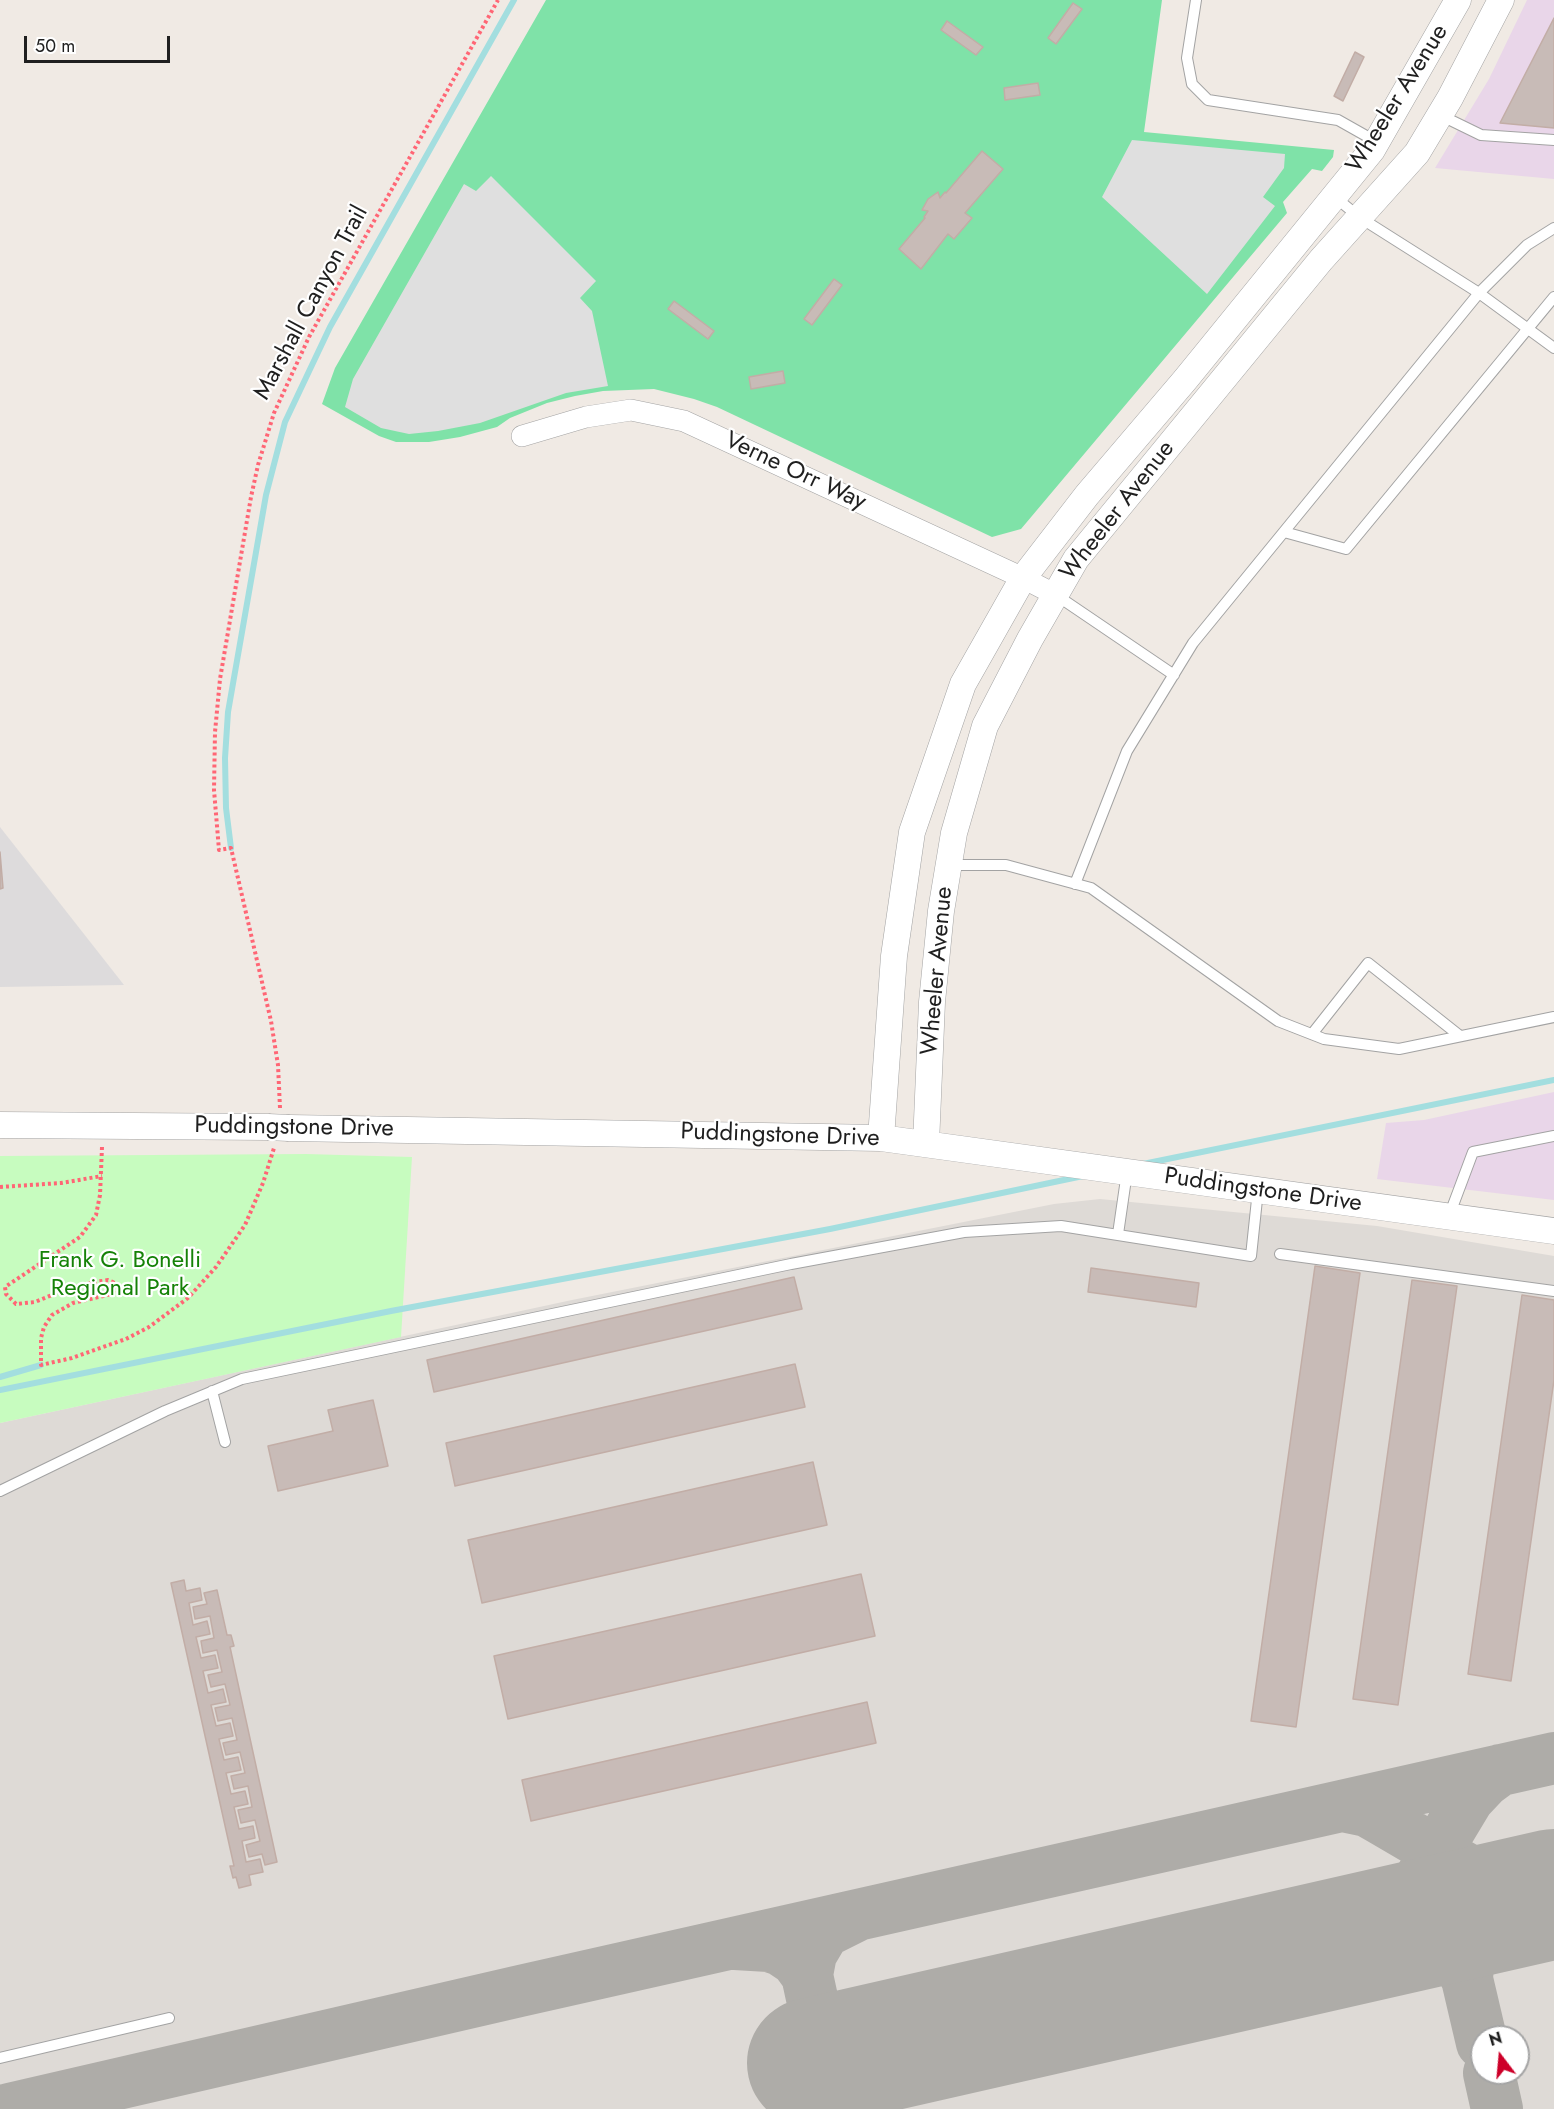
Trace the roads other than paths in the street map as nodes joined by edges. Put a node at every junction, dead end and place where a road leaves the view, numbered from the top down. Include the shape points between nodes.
1 (1196, 0) edge
2 (1458, 0) edge
3 (1501, 0) edge
4 (1440, 115) junction
5 (1554, 140) edge
6 (1377, 142) junction
7 (1334, 197) junction
8 (1359, 217) junction
9 (1554, 228) edge
10 (1479, 293) junction
11 (1554, 297) edge
12 (1528, 328) junction
13 (1554, 348) edge
14 (522, 436) dead end
15 (1284, 532) junction
16 (1023, 578) junction
17 (1056, 595) junction
18 (1174, 675) junction
19 (948, 865) junction
20 (1075, 884) junction
21 (1554, 1017) edge
22 (1312, 1034) junction
23 (1460, 1036) junction
24 (0, 1125) edge
25 (1554, 1136) edge
26 (882, 1138) junction
27 (926, 1144) junction
28 (1126, 1172) junction
29 (1258, 1190) junction
30 (1449, 1217) junction
31 (1554, 1231) edge
32 (1118, 1234) junction
33 (1280, 1254) dead end
34 (1554, 1291) edge
35 (212, 1391) junction
36 (225, 1442) dead end
37 (0, 1491) edge
38 (169, 2018) dead end
39 (0, 2058) edge

1 - 6 lane via 1187,58 1192,84 1208,100 1338,120
2 - 6 street, Wheeler Avenue
3 - 4 street, Wheeler Avenue
4 - 5 lane via 1480,135
4 - 8 street, Wheeler Avenue via 1417,153
6 - 7 street, Wheeler Avenue
7 - 8 lane
7 - 16 street, Wheeler Avenue
8 - 10 lane
8 - 17 street, Wheeler Avenue via 1128,494 1076,559
9 - 10 lane via 1527,245
10 - 12 lane
10 - 15 lane
11 - 12 lane
12 - 13 lane
12 - 15 lane via 1346,549
14 - 16 street, Verne Orr Way via 586,417 631,410 684,421
15 - 18 lane via 1193,643
16 - 17 street, Verne Orr Way
16 - 26 street, Wheeler Avenue via 963,684 912,832 894,956
17 - 18 lane
17 - 19 street, Wheeler Avenue via 985,726
18 - 20 lane via 1126,751
19 - 20 lane via 1006,866
19 - 27 street, Wheeler Avenue via 932,1002
20 - 22 lane via 1091,888 1278,1021
21 - 23 lane
22 - 23 lane via 1398,1049
22 - 23 lane via 1368,963
24 - 26 street, Puddingstone Drive
25 - 30 lane via 1473,1152
26 - 27 street, Puddingstone Drive
27 - 28 street, Puddingstone Drive
28 - 29 street, Puddingstone Drive
28 - 32 lane
29 - 30 street, Puddingstone Drive
29 - 32 lane via 1251,1256
30 - 31 street, Puddingstone Drive
32 - 35 lane via 1061,1226 964,1232 779,1266 426,1340 243,1379
33 - 34 lane
35 - 36 lane
35 - 37 lane
38 - 39 lane

